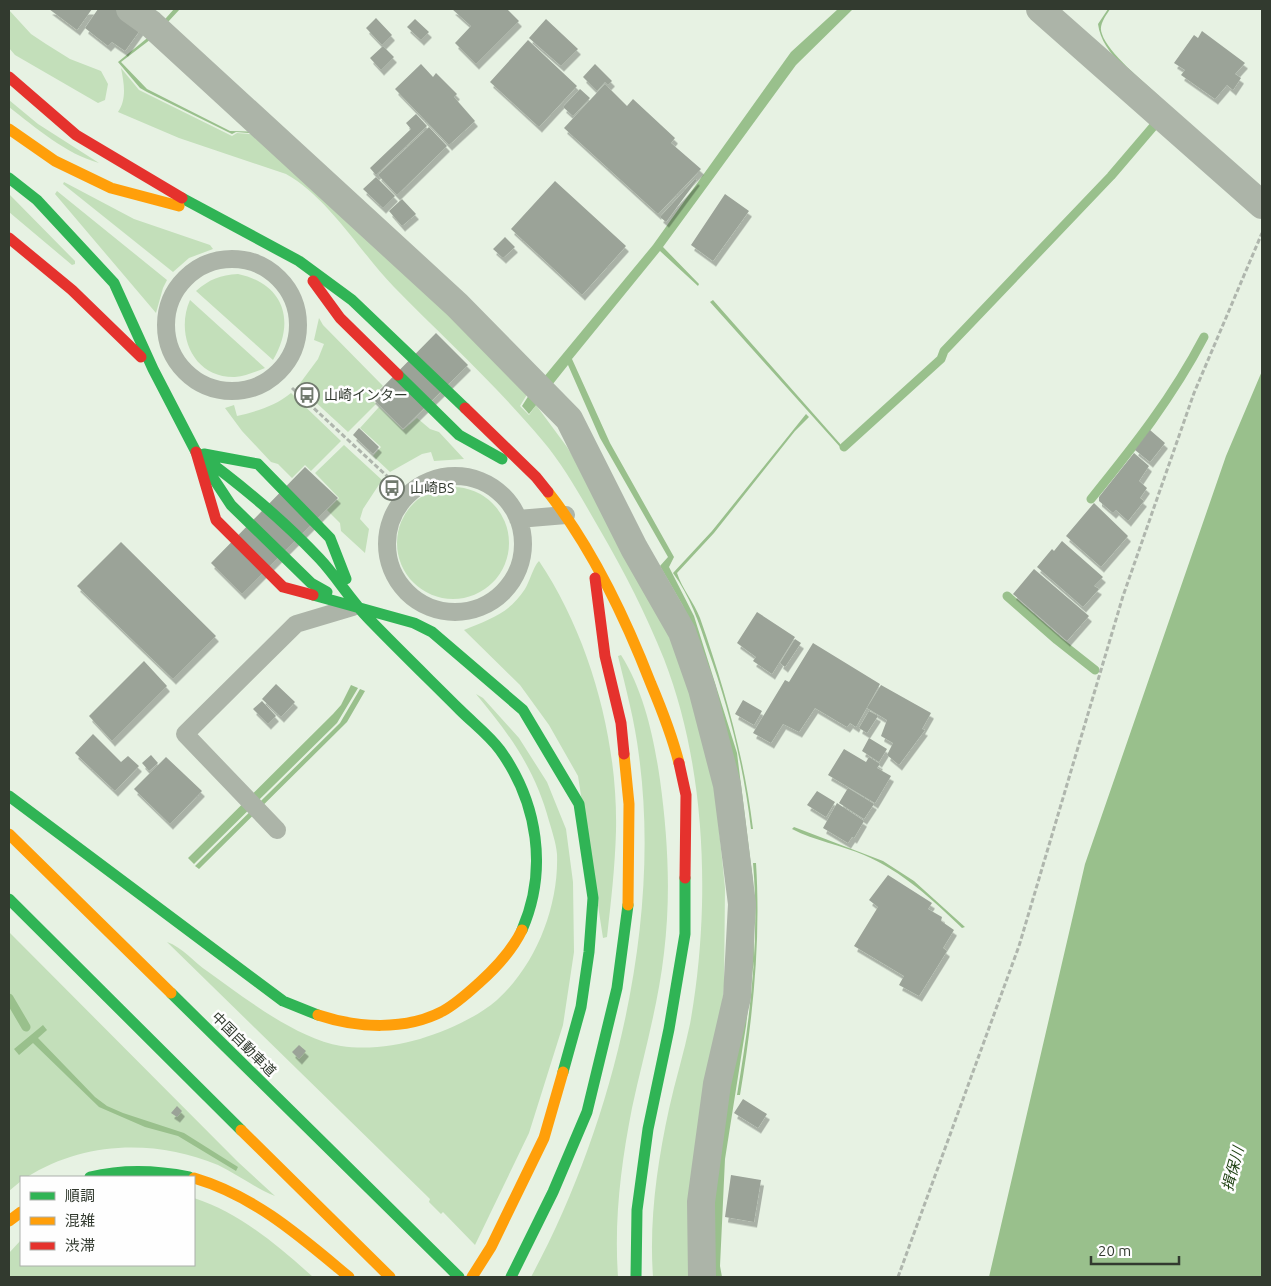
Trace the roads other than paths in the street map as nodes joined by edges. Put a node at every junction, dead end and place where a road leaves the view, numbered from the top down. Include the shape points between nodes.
1 (130, 9) edge
2 (1040, 9) edge
3 (9, 77) edge
4 (9, 129) edge
5 (9, 178) edge
6 (1262, 205) edge
7 (213, 216) junction
8 (9, 238) edge
9 (271, 248) junction
10 (299, 262) junction
11 (263, 267) junction
12 (181, 367) junction
13 (153, 369) junction
14 (164, 388) junction
15 (196, 452) junction
16 (536, 477) junction
17 (566, 515) junction
18 (518, 519) junction
19 (592, 559) junction
20 (423, 603) junction
21 (356, 606) junction
22 (414, 623) junction
23 (9, 796) edge
24 (277, 830) dead end
25 (9, 834) edge
26 (9, 899) edge
27 (94, 1176) edge
28 (184, 1176) edge
29 (195, 1178) edge
30 (20, 1213) edge
31 (9, 1221) edge
32 (349, 1277) edge
33 (390, 1277) edge
34 (459, 1277) edge
35 (472, 1277) edge
36 (510, 1277) edge
37 (636, 1277) edge
38 (702, 1277) edge

1 - 38 street via 151,24 457,305 569,419 634,548 682,632 702,689 727,785 742,904 737,997 717,1084 701,1202
2 - 6 street
3 - 7 highway via 76,134
4 - 7 highway via 55,161 111,188
5 - 13 highway via 37,200 114,283
7 - 9 highway
8 - 13 highway via 72,290
9 - 10 highway
9 - 11 lane
10 - 16 highway via 352,300
10 - 16 highway via 340,318 459,435
11 - 12 lane via 243,261 220,261 199,268 182,282 170,300 164,322 167,345
11 - 12 lane via 288,289 297,307 300,328 286,365 270,380 249,389 228,390 206,385
12 - 14 lane
13 - 14 highway
14 - 15 highway
15 - 21 highway via 242,486 320,559
15 - 21 highway via 231,504 311,583
15 - 21 highway via 258,464 330,538
15 - 21 highway via 216,520 283,587
16 - 17 highway
17 - 18 lane
17 - 19 highway
18 - 20 lane via 523,544 520,565 510,585 494,600 475,609 453,612
18 - 20 lane via 509,503 492,487 470,478 447,476 425,483 406,496 393,515 387,538 388,561 398,581 412,597
19 - 36 highway via 605,656 621,723 629,804 629,897 617,988 587,1112 553,1192
19 - 37 highway via 635,643 673,738 686,795 685,934 648,1128 637,1210
20 - 22 lane
21 - 22 highway
21 - 23 highway via 501,751 525,799 539,850 528,917 511,948 497,966 456,1003 426,1020 380,1026 336,1022 308,1014 283,1001
21 - 24 lane via 296,624 185,734
22 - 35 highway via 432,632 523,710 579,804 592,898 581,1007 544,1138 492,1246
25 - 34 highway, 中国自動車道
26 - 33 highway
27 - 28 highway via 154,1170
29 - 32 highway via 240,1196 288,1227
30 - 31 highway

